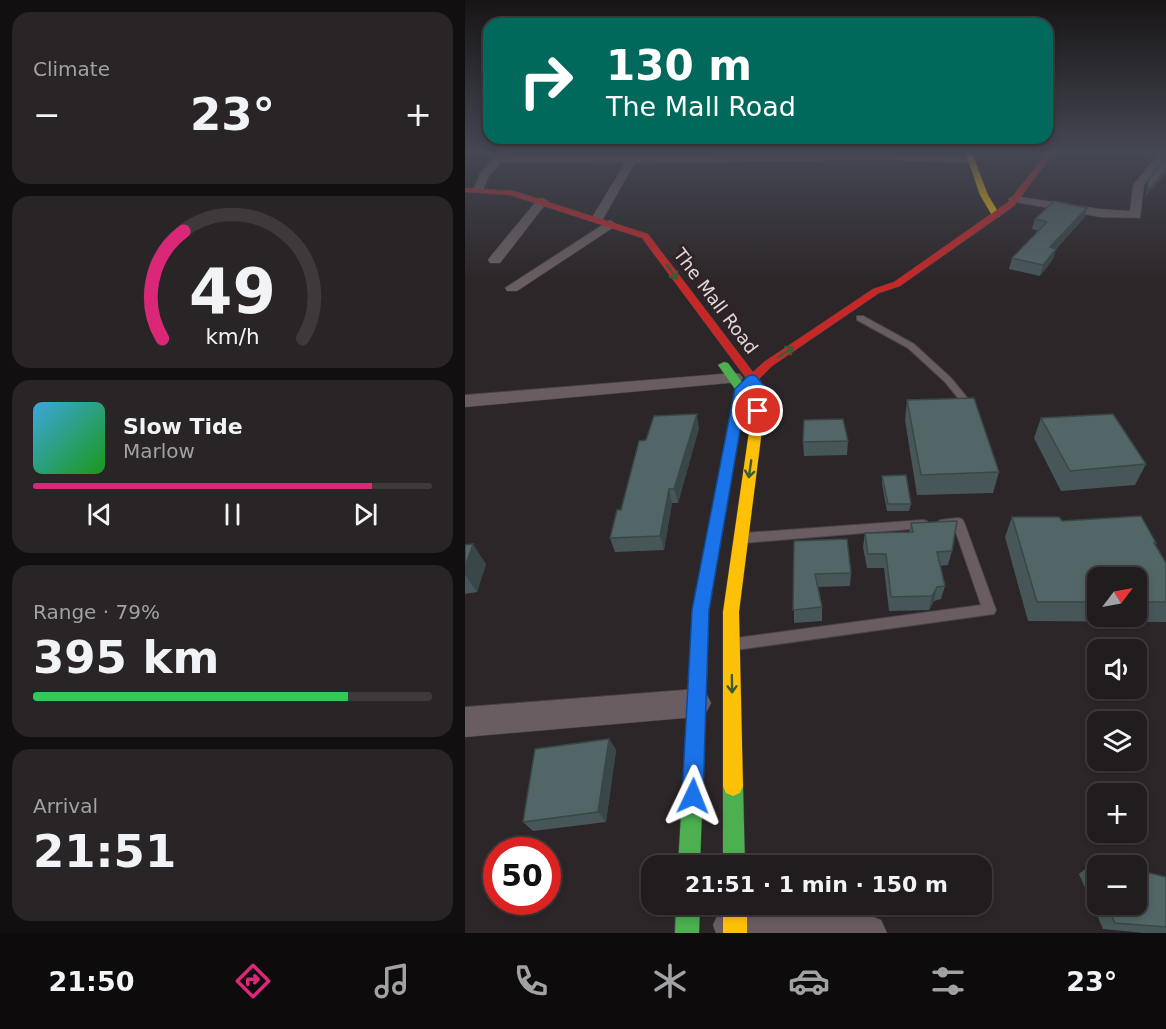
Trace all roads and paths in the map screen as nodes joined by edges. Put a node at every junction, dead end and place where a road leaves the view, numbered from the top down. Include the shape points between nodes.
1 (517, 195) edge
2 (616, 195) edge
3 (984, 195) edge
4 (1009, 195) edge
5 (1020, 195) edge
6 (1134, 195) edge
7 (542, 201) junction
8 (996, 214) junction
9 (604, 221) junction
10 (633, 231) junction
11 (495, 260) dead end
12 (897, 284) junction
13 (513, 288) dead end
14 (856, 322) joint
15 (742, 382) junction
16 (765, 387) junction
17 (465, 401) edge
18 (738, 405) junction
19 (977, 415) edge
20 (741, 538) junction
21 (732, 645) junction
22 (696, 703) junction
23 (465, 722) edge
24 (690, 855) edge
25 (734, 855) edge
26 (688, 915) edge
27 (735, 920) edge
28 (687, 933) edge
29 (868, 933) edge

1 - 7 main road, The Mall Road
2 - 9 street
3 - 8 main road
4 - 8 main road via 1011,204
5 - 6 street via 1100,213 1135,215
7 - 9 main road, The Mall Road
7 - 11 street
8 - 12 main road
9 - 10 main road, The Mall Road
9 - 13 street
10 -> 15 main road, The Mall Road via 645,236
10 - 15 main road, The Mall Road via 632,239 710,346
12 - 14 main road via 891,296
15 -> 12 main road via 876,291
14 - 19 lane via 911,346 948,380
15 - 16 main road, The Mall Road
15 - 17 street
15 - 18 main road
16 - 18 main road
16 -> 20 main road
18 - 22 main road via 701,610
20 - 21 main road via 731,612
20 - 21 lane via 958,522 989,610
21 -> 25 main road
22 - 23 street
22 - 24 main road
26 - 28 main road
27 - 28 street
27 - 29 street via 789,920

